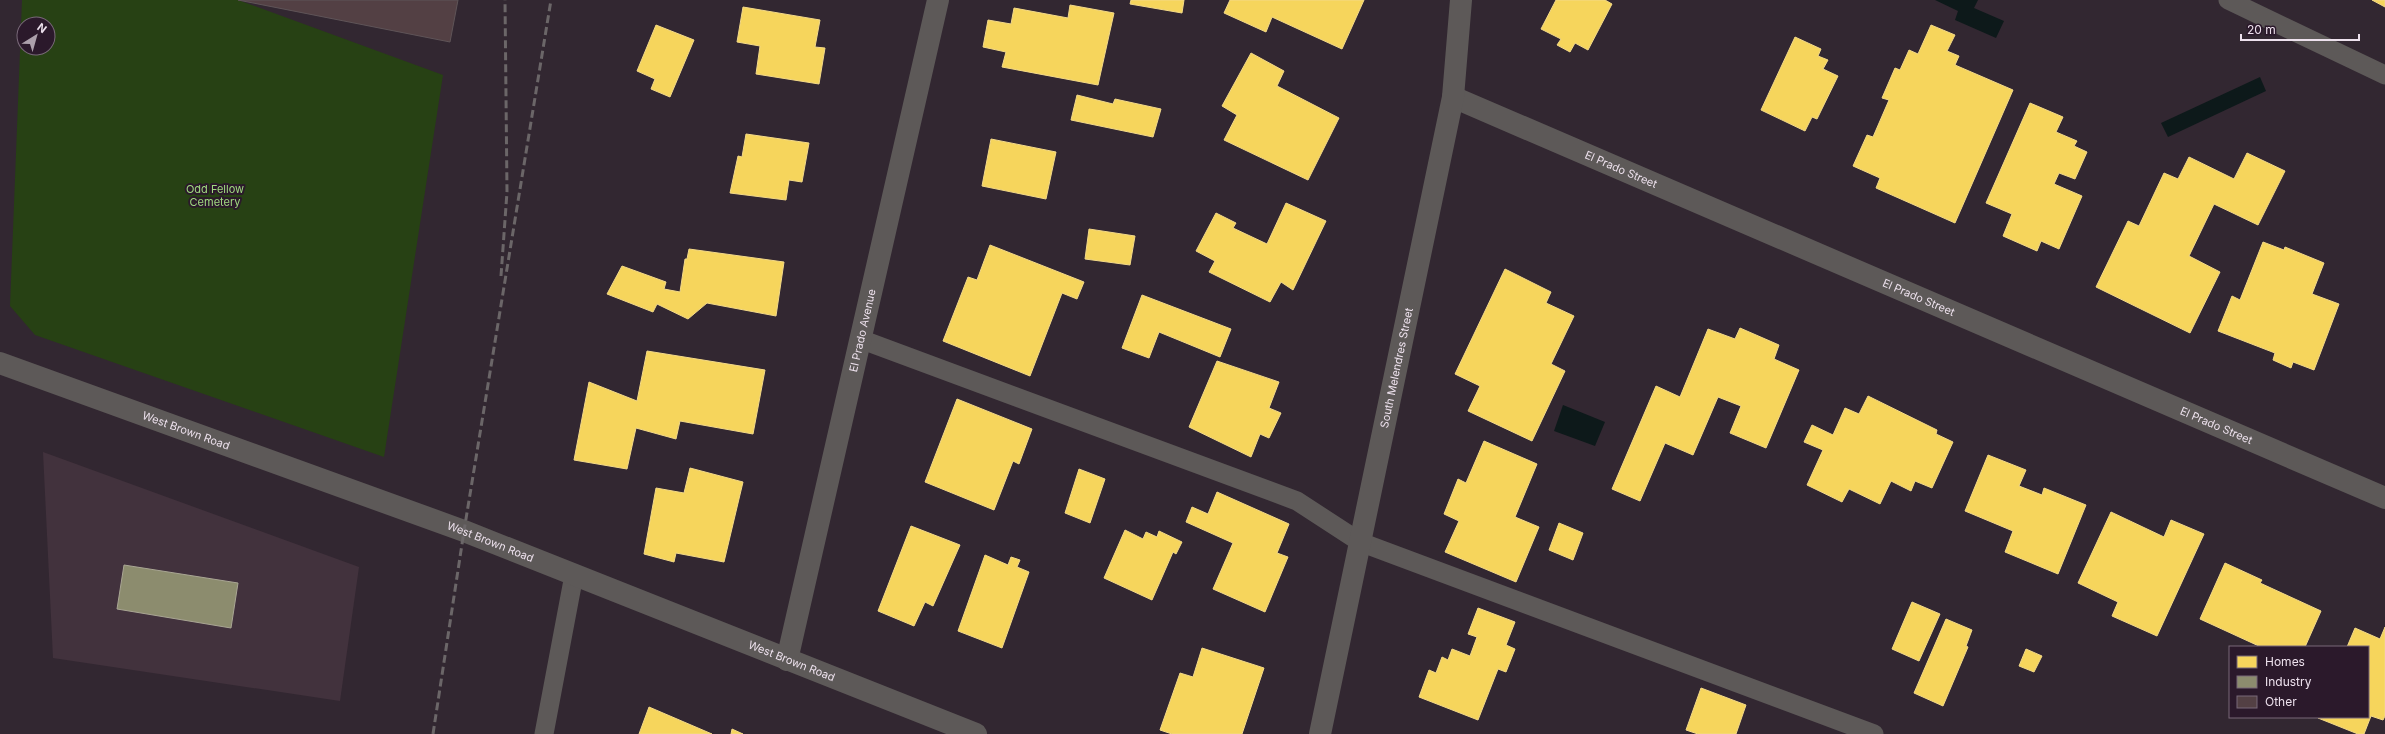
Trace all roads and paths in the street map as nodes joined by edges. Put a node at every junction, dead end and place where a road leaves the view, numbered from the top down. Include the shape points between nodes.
1 (938, 0) edge
2 (1461, 0) edge
3 (2228, 0) edge
4 (2385, 75) edge
5 (1453, 97) junction
6 (860, 339) junction
7 (0, 363) edge
8 (2385, 498) edge
9 (1360, 542) junction
10 (574, 575) junction
11 (787, 660) junction
12 (544, 734) edge
13 (976, 734) edge
14 (1320, 734) edge
15 (1874, 734) edge

1 - 6 street, El Prado Avenue
2 - 5 street, South Melendres Street
3 - 4 lane
5 - 8 street, El Prado Street
5 - 9 street, South Melendres Street
6 - 9 lane via 1297,501
6 - 11 street, El Prado Avenue
7 - 10 street, West Brown Road via 464,531
9 - 14 street, South Melendres Street
9 - 15 lane
10 - 11 street, West Brown Road
10 - 12 lane
11 - 13 street, West Brown Road

